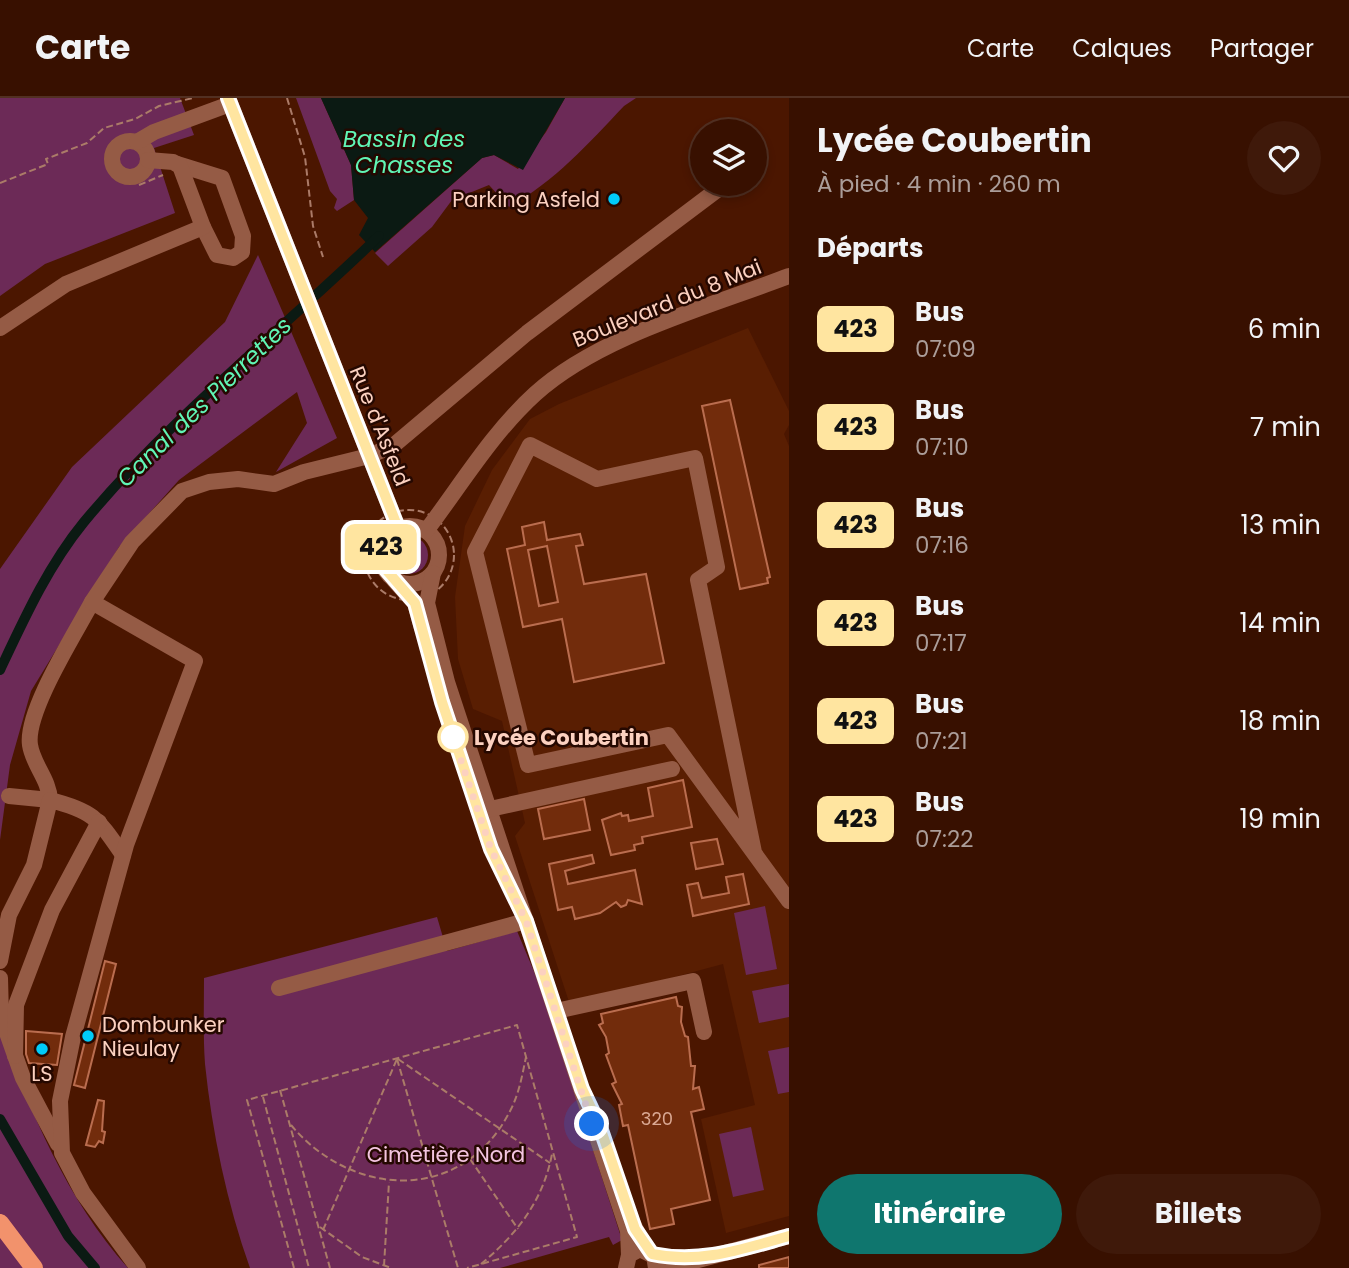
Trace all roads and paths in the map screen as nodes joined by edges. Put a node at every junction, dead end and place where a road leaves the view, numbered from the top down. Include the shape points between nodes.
1 (193, 98) edge
2 (286, 98) edge
3 (229, 101) edge
4 (137, 142) junction
5 (148, 160) junction
6 (174, 168) junction
7 (0, 183) edge
8 (139, 185) dead end
9 (708, 196) edge
10 (203, 227) junction
11 (323, 257) dead end
12 (789, 276) edge
13 (0, 328) edge
14 (369, 456) junction
15 (395, 521) junction
16 (431, 525) junction
17 (433, 573) junction
18 (394, 580) junction
19 (420, 599) junction
20 (92, 602) junction
21 (672, 769) dead end
22 (9, 796) dead end
23 (50, 800) junction
24 (483, 810) junction
25 (99, 821) junction
26 (754, 852) junction
27 (123, 855) junction
28 (789, 901) edge
29 (526, 921) junction
30 (0, 961) edge
31 (0, 978) edge
32 (279, 988) dead end
33 (556, 1011) junction
34 (704, 1032) dead end
35 (15, 1056) junction
36 (526, 1056) junction
37 (397, 1058) junction
38 (582, 1089) junction
39 (281, 1090) junction
40 (262, 1096) junction
41 (291, 1125) junction
42 (499, 1129) junction
43 (553, 1151) junction
44 (62, 1153) junction
45 (469, 1158) junction
46 (550, 1163) junction
47 (348, 1171) junction
48 (431, 1176) junction
49 (389, 1181) junction
50 (0, 1223) edge
51 (319, 1226) junction
52 (518, 1229) junction
53 (323, 1230) junction
54 (789, 1236) edge
55 (652, 1258) edge
56 (706, 1258) junction
57 (625, 1263) edge
58 (480, 1264) junction
59 (384, 1266) junction
60 (32, 1268) edge
61 (138, 1268) edge
62 (294, 1268) edge
63 (309, 1268) edge
64 (330, 1268) edge
65 (391, 1268) edge
66 (458, 1268) edge
67 (467, 1268) edge
68 (668, 1268) edge

1 - 7 path via 104,128 87,143 46,159 48,164
2 - 11 path via 305,157 313,226
3 - 4 street
3 - 14 street, Rue d'Asfeld
4 - 5 street
4 - 5 street via 126,141 116,147 111,160 115,170 136,177
5 - 6 street
6 - 8 path
6 - 10 street via 183,170
6 - 10 street via 222,178 243,236 242,252 233,258 217,255
9 - 14 street via 527,333 405,437
10 - 13 street via 66,284
12 - 16 street, Boulevard du 8 Mai via 626,339 572,365 514,415
14 - 15 street, Rue d'Asfeld
14 - 20 street via 274,484 238,479 182,491 132,542
15 - 16 street
15 - 16 path via 418,511
15 - 18 street via 380,553 383,569
15 - 19 path via 380,521 368,536 365,564 379,589 395,598
16 - 17 street via 439,551
16 - 19 path via 453,543 454,563 447,581
17 - 18 street via 413,585
17 - 19 street
18 - 19 street
19 - 24 street via 442,702
20 - 23 street via 32,716 30,746 49,787
20 - 27 street via 195,661
21 - 24 street
22 - 23 street
23 - 25 street via 82,808
23 - 30 street via 34,865 9,915
24 - 29 street via 494,858
25 - 27 street
25 - 35 street via 52,910 16,1005
26 - 26 street via 698,580 717,567 695,458 597,479 530,445 475,552 528,765 668,735
26 - 28 street
27 - 44 street via 65,1073 60,1101
29 - 32 street
29 - 33 street
31 - 35 street via 1,1016
33 - 34 street via 694,981
33 - 38 street
35 - 44 street
36 - 37 path via 517,1025
36 - 42 path via 517,1094
36 - 43 path
37 - 39 path
37 - 42 path
37 - 47 path
37 - 48 path
38 - 55 street via 635,1229
38 - 57 street via 628,1231
39 - 40 path
39 - 41 path
40 - 62 path via 247,1100
40 - 63 path
41 - 47 path via 326,1160
41 - 51 path
42 - 45 path
42 - 46 path
43 - 46 path
43 - 58 path via 577,1237
44 - 61 street via 83,1193
45 - 48 path
45 - 52 path
46 - 52 path via 543,1186
47 - 49 path
47 - 53 path
48 - 49 path
48 - 66 path
49 - 59 path
50 - 60 main road
51 - 53 path
51 - 64 path
52 - 58 path
53 - 59 path
54 - 56 street
55 - 56 street
55 - 57 street via 636,1250
56 - 68 street
58 - 67 path
59 - 65 path

